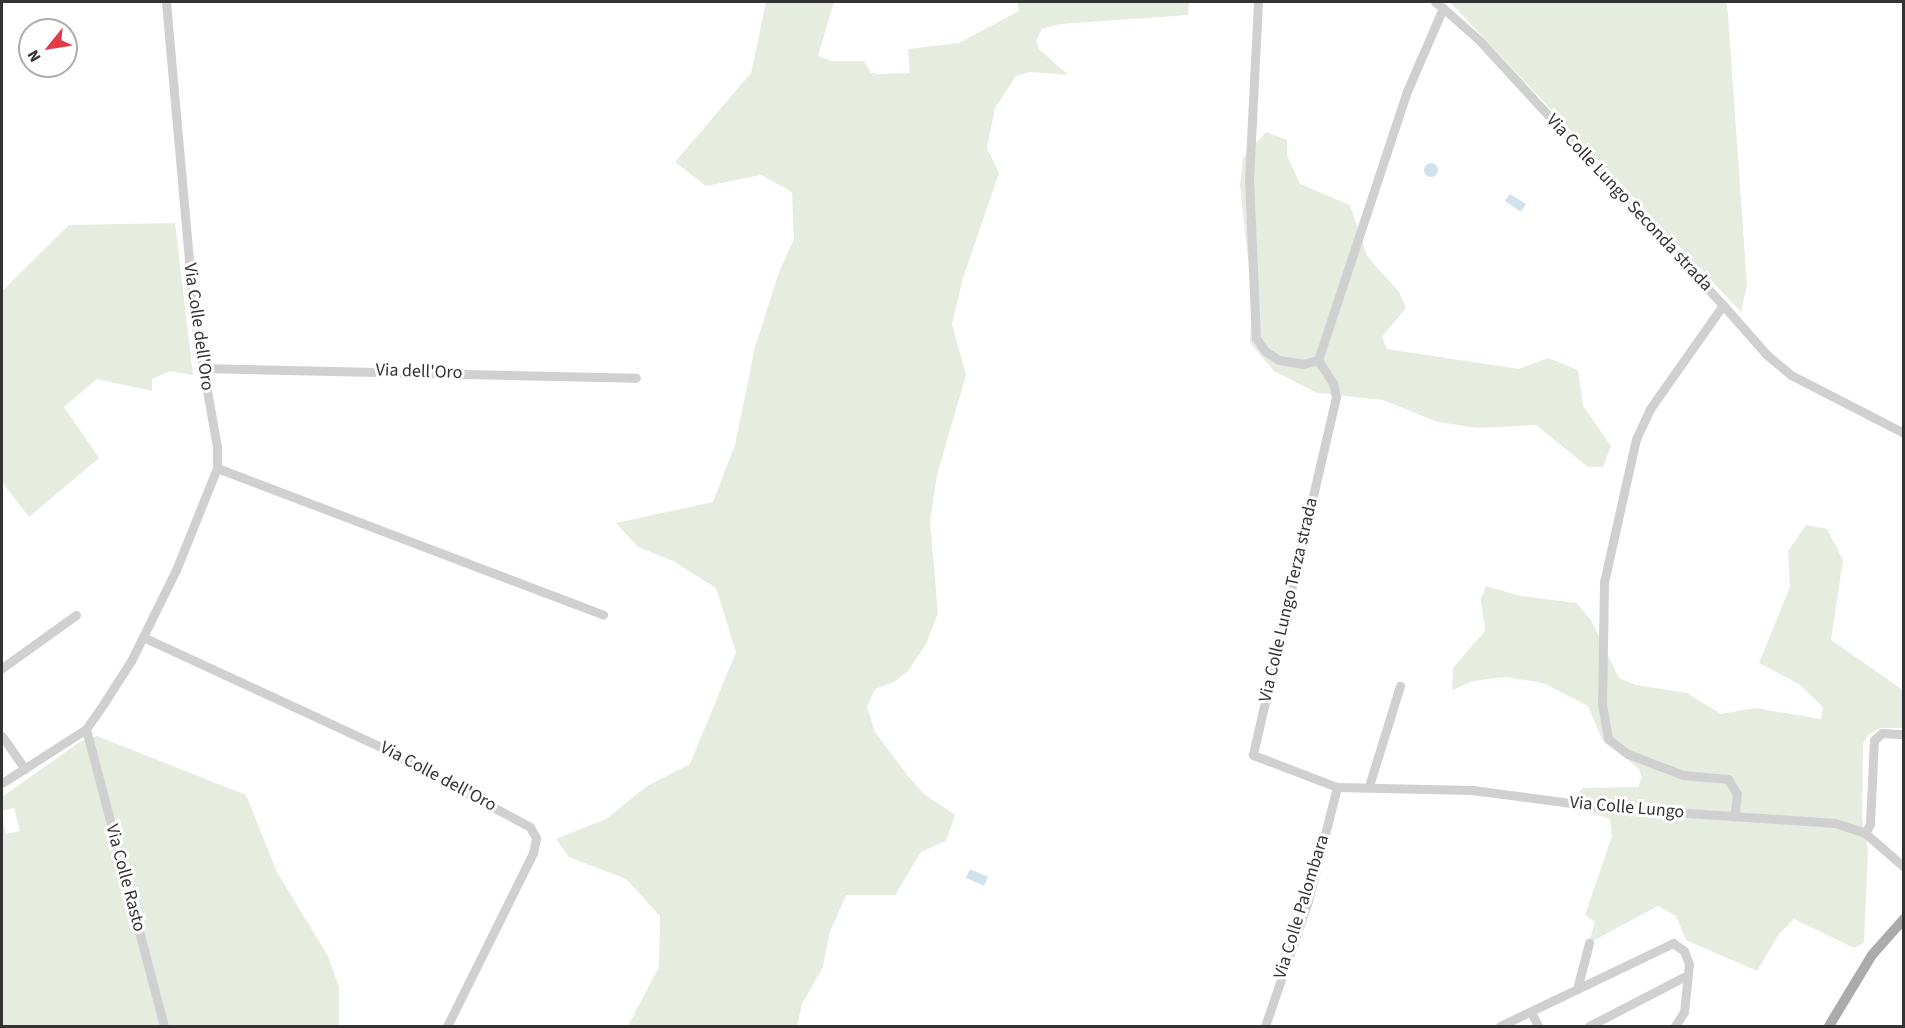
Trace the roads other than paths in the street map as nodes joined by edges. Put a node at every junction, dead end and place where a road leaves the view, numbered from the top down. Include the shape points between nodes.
1 (166, 2) edge
2 (1258, 2) edge
3 (1439, 5) edge
4 (1723, 305) junction
5 (1318, 360) junction
6 (201, 368) junction
7 (636, 378) dead end
8 (1904, 433) edge
9 (217, 468) junction
10 (76, 615) dead end
11 (603, 615) dead end
12 (143, 637) junction
13 (2, 668) edge
14 (1400, 686) dead end
15 (86, 729) junction
16 (1904, 734) edge
17 (2, 736) edge
18 (25, 768) junction
19 (4, 782) edge
20 (1369, 786) junction
21 (1336, 787) junction
22 (1734, 817) junction
23 (1865, 833) junction
24 (1904, 867) edge
25 (1904, 919) edge
26 (1589, 943) dead end
27 (1688, 975) junction
28 (1577, 989) junction
29 (1531, 1012) junction
30 (164, 1026) edge
31 (447, 1026) edge
32 (1265, 1026) edge
33 (1500, 1026) edge
34 (1538, 1026) edge
35 (1588, 1026) edge
36 (1675, 1026) edge
37 (1829, 1026) edge

1 - 6 street, Via Colle dell'Oro
2 - 5 street via 1249,179 1256,338 1264,351 1279,360 1303,364
3 - 4 street, Via Colle Lungo Seconda strada via 1480,40
3 - 5 street
4 - 8 street via 1766,354 1791,375
4 - 22 street, Via Colle Lungo Seconda strada via 1650,409 1636,440 1604,582 1602,704 1606,735 1615,746 1637,759 1683,775 1721,777 1731,782 1737,794
5 - 21 street, Via Colle Lungo Terza strada via 1333,383 1336,397 1253,754
6 - 7 street, Via dell'Oro
6 - 9 street, Via Colle dell'Oro via 218,447
9 - 11 street
9 - 12 street, Via Colle dell'Oro
10 - 13 street
12 - 15 street, Via Colle dell'Oro
12 - 31 street, Via Colle dell'Oro via 379,746 531,827 536,838 533,853
14 - 20 street
15 - 18 street, Via Colle dell'Oro
15 - 30 street, Via Colle Rasto
16 - 23 street via 1882,733 1874,740 1870,824
17 - 18 street
18 - 19 street, Via Colle dell'Oro
20 - 21 street, Via Colle Lungo
20 - 22 street, Via Colle Lungo via 1472,790 1601,807
21 - 32 street, Via Colle Palombara via 1308,901
22 - 23 street, Via Colle Lungo via 1835,823
23 - 24 street, Via Colle Lungo
25 - 37 main road via 1872,955
26 - 28 street
27 - 28 street via 1684,951 1676,944 1667,944
27 - 35 street
27 - 36 street via 1683,1017
28 - 29 street
29 - 33 street
29 - 34 street

